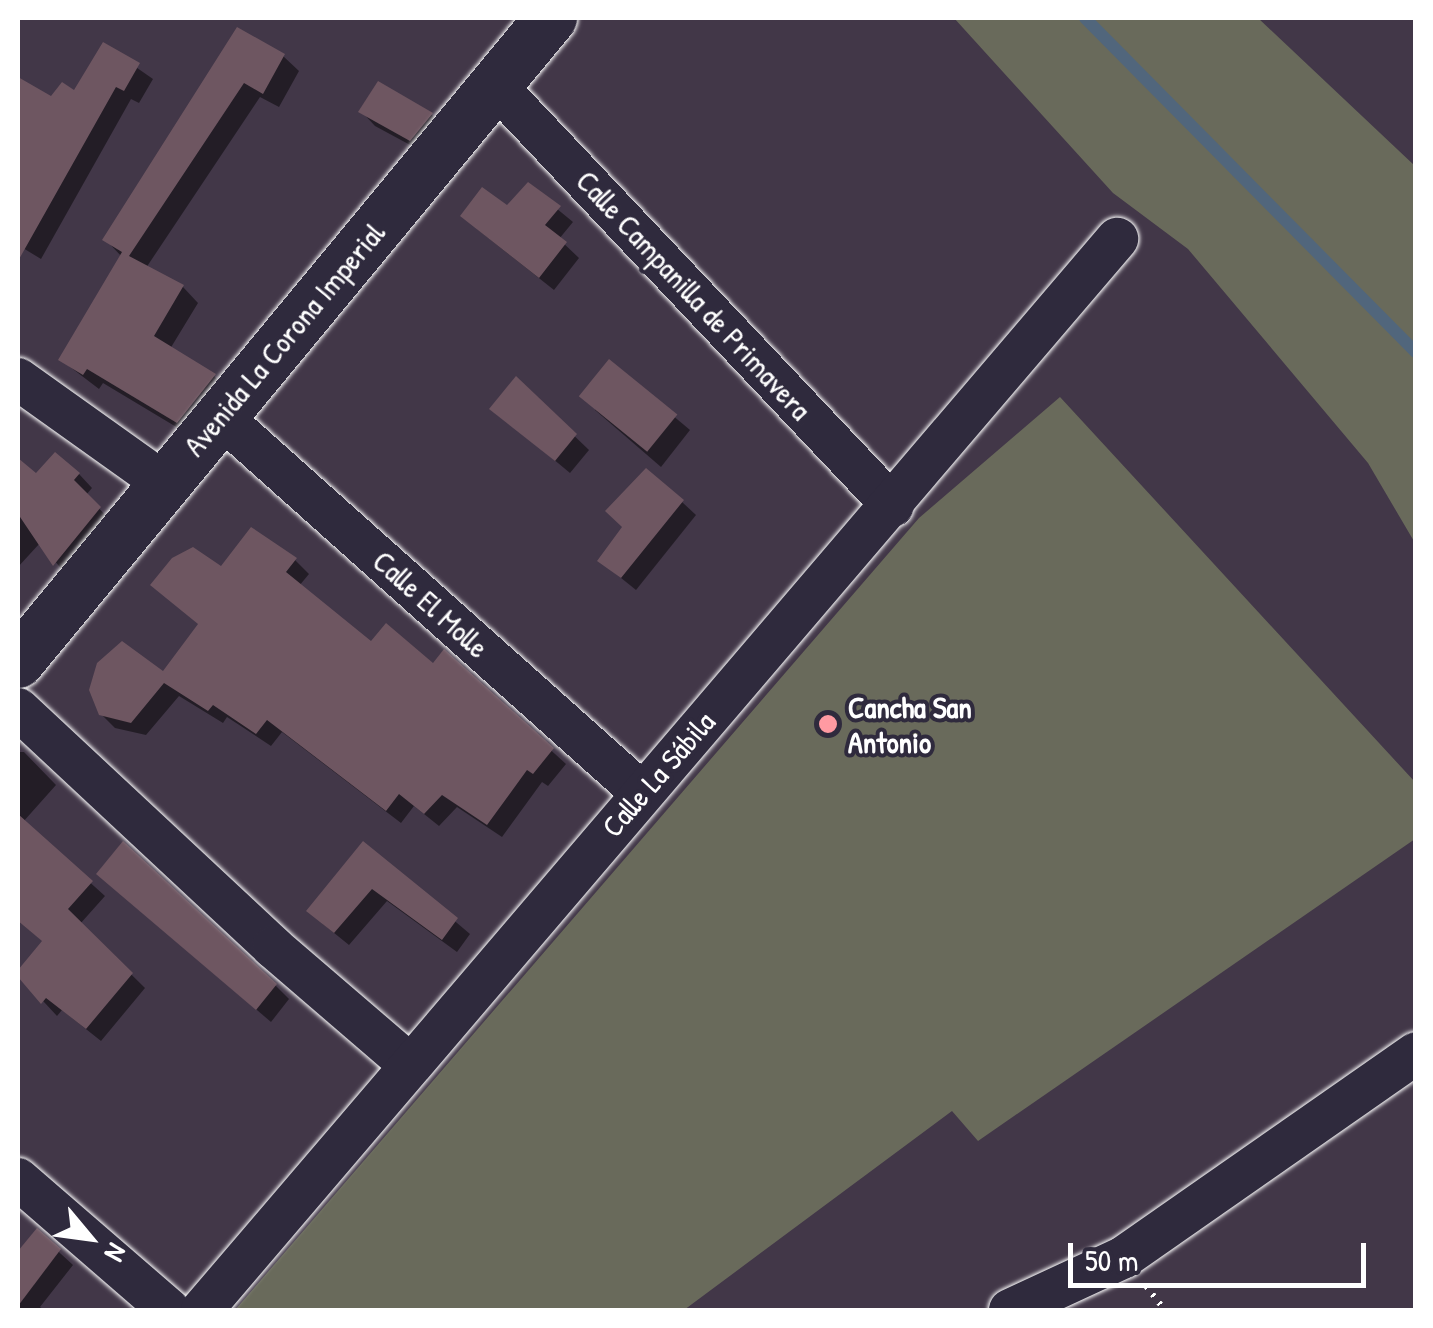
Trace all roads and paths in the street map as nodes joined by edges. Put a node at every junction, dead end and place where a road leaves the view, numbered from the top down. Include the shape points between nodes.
1 (552, 18) edge
2 (495, 85) junction
3 (1116, 239) dead end
4 (18, 379) edge
5 (220, 416) junction
6 (164, 483) junction
7 (893, 506) junction
8 (18, 662) edge
9 (18, 709) edge
10 (642, 792) junction
11 (1416, 1053) edge
12 (410, 1065) junction
13 (18, 1178) edge
14 (169, 1310) edge
15 (202, 1310) edge
16 (1010, 1310) edge

1 - 2 street, Avenida La Corona Imperial
2 - 5 street, Avenida La Corona Imperial
2 - 7 street, Calle Campanilla de Primavera
3 - 7 street, Calle La Sábila
4 - 6 street
5 - 6 street, Avenida La Corona Imperial
5 - 10 street, Calle El Molle
6 - 8 street, Avenida La Corona Imperial
7 - 10 street, Calle La Sábila
9 - 12 street
10 - 12 street, Calle La Sábila
11 - 16 street via 1124,1257
12 - 15 street, Calle La Sábila
13 - 14 street

